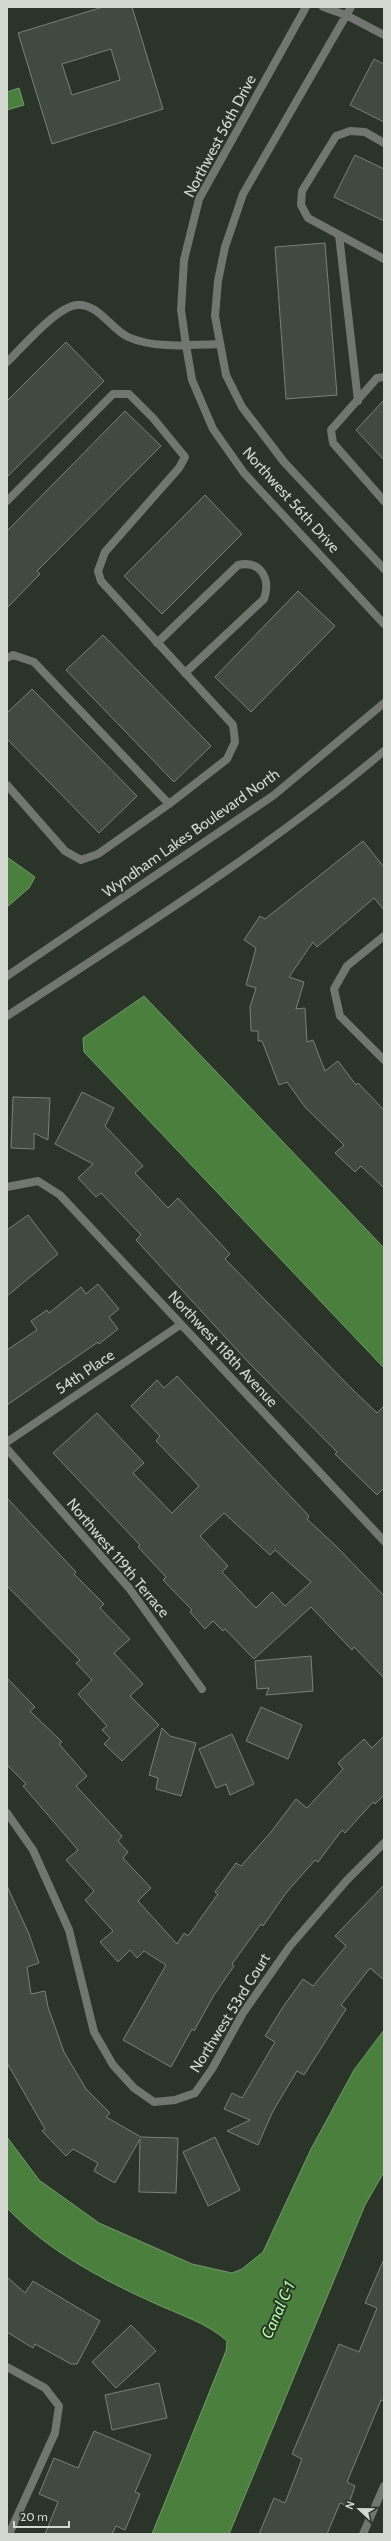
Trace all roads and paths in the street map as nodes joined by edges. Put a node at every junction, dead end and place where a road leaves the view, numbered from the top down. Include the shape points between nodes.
1 (306, 7) edge
2 (323, 7) edge
3 (351, 7) edge
4 (346, 15) junction
5 (384, 35) edge
6 (384, 143) edge
7 (339, 235) junction
8 (384, 259) edge
9 (219, 344) junction
10 (186, 345) junction
11 (7, 362) edge
12 (384, 377) edge
13 (358, 401) junction
14 (7, 501) edge
15 (384, 501) edge
16 (384, 569) edge
17 (384, 624) edge
18 (157, 643) junction
19 (7, 658) edge
20 (185, 673) junction
21 (384, 703) edge
22 (384, 751) edge
23 (7, 785) edge
24 (169, 804) junction
25 (384, 936) edge
26 (7, 976) edge
27 (7, 1016) edge
28 (384, 1060) edge
29 (7, 1187) edge
30 (180, 1325) junction
31 (7, 1442) edge
32 (7, 1449) edge
33 (384, 1541) edge
34 (202, 1689) dead end
35 (7, 1813) edge
36 (384, 1843) edge
37 (7, 2367) edge
38 (384, 2486) edge
39 (9, 2534) edge
40 (363, 2534) edge

1 - 10 street, Northwest 56th Drive via 200,198 184,260 181,310
2 - 4 street
3 - 4 street, Northwest 56th Drive
4 - 5 street
4 - 9 street, Northwest 56th Drive via 250,182 233,220 218,281 215,316
6 - 7 street via 365,132 350,131 336,136 302,191 302,205 308,218
7 - 8 street
7 - 13 street
9 - 10 street
9 - 16 street, Northwest 56th Drive via 226,375 242,407 284,462
10 - 11 street via 148,343 127,336 90,307 78,305 62,311
10 - 17 street, Northwest 56th Drive via 192,380 213,429 244,473
12 - 13 street via 377,378
13 - 15 street via 331,430 333,443
14 - 18 street via 114,394 129,394 185,457 179,468 105,552 98,571 101,581
18 - 20 street
18 - 20 street via 238,565 246,563 256,567 267,579 268,588 264,599
19 - 24 street via 13,655 34,662
20 - 24 street via 233,725 235,742 227,759
21 - 26 street, Wyndham Lakes Boulevard North via 274,795
22 - 27 street via 331,795 132,934
23 - 24 street via 65,851 82,860 98,854
25 - 28 street via 347,966 334,989 340,1016
29 - 30 street, Northwest 118th Avenue via 38,1181 60,1195
30 - 31 street, 54th Place
30 - 33 street, Northwest 118th Avenue
32 - 34 street, Northwest 119th Terrace via 129,1588
35 - 36 street, Northwest 53rd Court via 33,1850 69,1930 94,2032 113,2065 134,2088 154,2102 175,2100 195,2093 212,2069 243,2013 290,1946 347,1880
37 - 39 street via 46,2388 59,2406 55,2433
38 - 40 street

